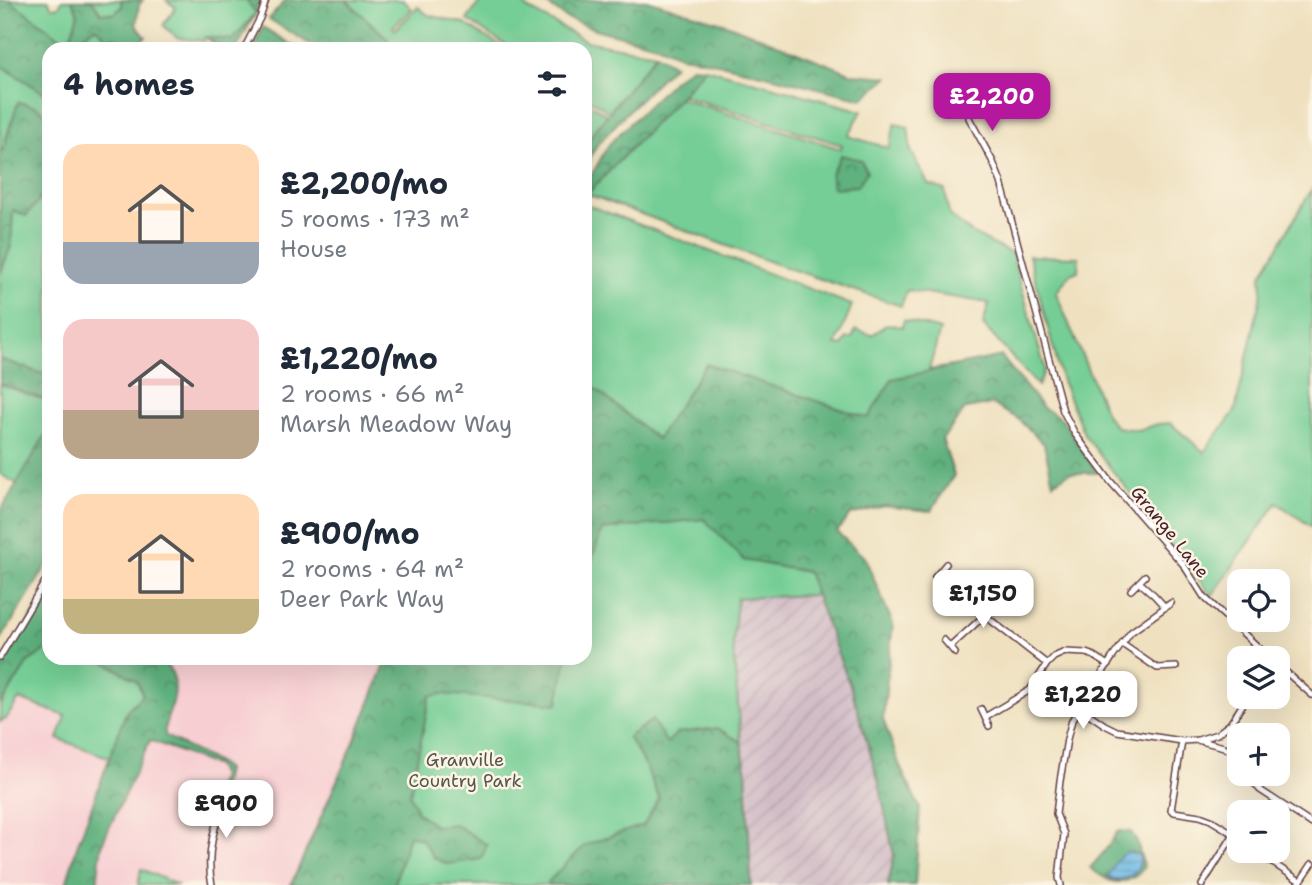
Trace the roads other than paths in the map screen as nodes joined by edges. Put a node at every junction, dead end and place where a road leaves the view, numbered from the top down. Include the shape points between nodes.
1 (266, 0) edge
2 (248, 42) edge
3 (968, 118) dead end
4 (946, 564) dead end
5 (941, 570) junction
6 (1145, 576) dead end
7 (935, 577) dead end
8 (1139, 582) junction
9 (42, 587) edge
10 (1131, 590) dead end
11 (985, 615) junction
12 (944, 640) dead end
13 (1122, 645) junction
14 (1257, 646) edge
15 (950, 647) junction
16 (956, 653) dead end
17 (0, 657) edge
18 (1047, 664) junction
19 (1108, 665) junction
20 (1176, 667) dead end
21 (1290, 676) edge
22 (1312, 695) edge
23 (1080, 708) junction
24 (981, 709) dead end
25 (1240, 709) edge
26 (985, 717) junction
27 (989, 726) dead end
28 (1196, 740) junction
29 (1182, 741) junction
30 (1227, 749) edge
31 (1257, 786) edge
32 (227, 794) dead end
33 (1312, 824) edge
34 (1227, 829) edge
35 (1227, 846) edge
36 (1271, 863) edge
37 (1312, 864) edge
38 (1299, 883) edge
39 (212, 885) edge
40 (1060, 885) edge
41 (1202, 885) edge

1 - 2 street
3 - 14 street, Grange Lane via 1001,182 1063,411 1097,464 1183,564 1204,597
4 - 5 street
5 - 7 street
5 - 11 street
6 - 8 street
8 - 10 street
8 - 13 street via 1168,605 1131,632
9 - 17 street
11 - 15 street
11 - 18 street
12 - 15 street
13 - 19 street
13 - 20 street via 1157,668
15 - 16 street
18 - 19 street via 1065,652 1086,653
18 - 26 street via 1030,690
19 - 23 street
21 - 22 street
23 - 29 street via 1117,731
23 - 40 street via 1066,739 1056,814 1064,834
24 - 26 street
25 - 28 street via 1217,734
26 - 27 street
28 - 29 street
28 - 30 street
29 - 34 street via 1171,810 1211,820
31 - 33 street
32 - 39 street via 213,834
35 - 41 street
36 - 38 street
37 - 38 street

